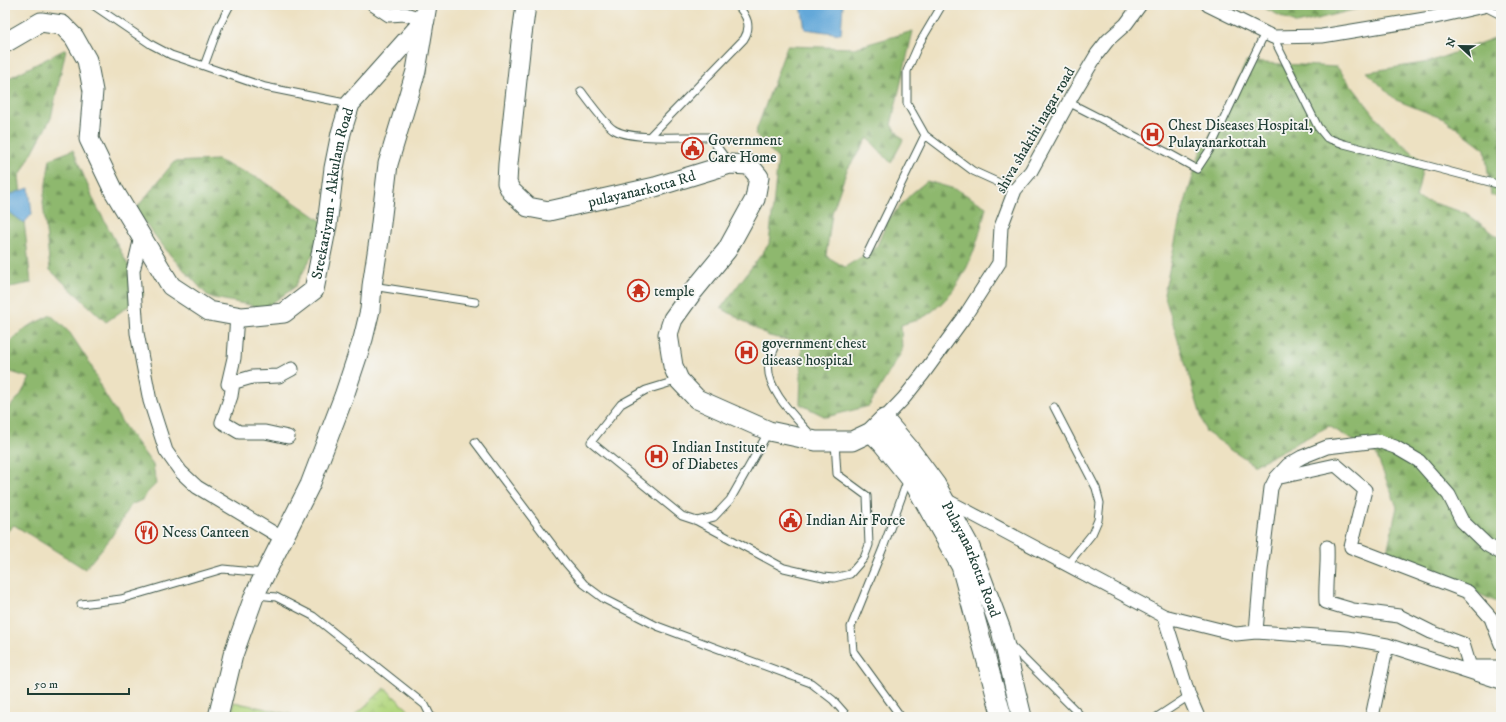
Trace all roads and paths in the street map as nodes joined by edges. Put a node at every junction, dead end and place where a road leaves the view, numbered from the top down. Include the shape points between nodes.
1 (93, 5) edge
2 (230, 5) edge
3 (374, 5) edge
4 (526, 5) edge
5 (737, 5) edge
6 (942, 5) edge
7 (1140, 5) edge
8 (1208, 5) edge
9 (1444, 5) edge
10 (1485, 6) edge
11 (426, 12) edge
12 (1501, 15) edge
13 (1431, 18) junction
14 (1269, 35) junction
15 (5, 43) edge
16 (204, 66) junction
17 (581, 91) dead end
18 (1068, 102) junction
19 (350, 104) junction
20 (925, 135) junction
21 (650, 136) junction
22 (730, 164) junction
23 (1501, 185) edge
24 (1015, 190) junction
25 (141, 237) junction
26 (867, 254) dead end
27 (372, 286) junction
28 (475, 302) dead end
29 (237, 316) junction
30 (776, 345) dead end
31 (292, 369) dead end
32 (679, 380) junction
33 (233, 382) junction
34 (1054, 407) dead end
35 (877, 426) junction
36 (769, 431) junction
37 (288, 437) dead end
38 (816, 441) junction
39 (475, 442) dead end
40 (835, 442) junction
41 (1276, 478) junction
42 (912, 480) junction
43 (944, 499) junction
44 (697, 521) junction
45 (282, 538) junction
46 (1327, 547) dead end
47 (1501, 553) edge
48 (1067, 565) junction
49 (266, 573) junction
50 (255, 594) junction
51 (81, 604) dead end
52 (1164, 616) junction
53 (1256, 632) junction
54 (1003, 638) junction
55 (1501, 644) edge
56 (1387, 645) junction
57 (1456, 667) junction
58 (1470, 667) junction
59 (1501, 667) edge
60 (1501, 682) edge
61 (1189, 696) junction
62 (218, 717) edge
63 (431, 717) edge
64 (848, 717) edge
65 (901, 717) edge
66 (1002, 717) edge
67 (1022, 717) edge
68 (1082, 717) edge
69 (1157, 717) edge
70 (1198, 717) edge
71 (1372, 717) edge

1 - 16 lane via 152,45 171,55
2 - 16 lane via 218,28
3 - 11 street via 389,15
4 - 22 main road, pulayanarkotta Rd via 507,183 511,191 528,207 549,211 655,187
5 - 21 lane via 748,20 744,39
6 - 20 lane via 919,44 907,71 907,103
7 - 18 street, shiva shakthi nagar road via 1126,24 1097,54
8 - 14 street
9 - 13 street
10 - 12 lane
10 - 13 street
11 - 19 main road, Sreekariyam - Akkulam Road
11 - 27 main road via 416,71 388,164
13 - 14 street via 1322,36
14 - 18 lane via 1209,151 1197,169
14 - 23 lane via 1318,127 1327,138
15 - 25 main road, Sreekariyam - Akkulam Road via 41,22 62,24 74,37 87,60 93,91 89,140 114,191
16 - 19 lane via 265,87
17 - 21 lane via 612,129 628,135
18 - 24 street, shiva shakthi nagar road via 1031,171
19 - 29 main road, Sreekariyam - Akkulam Road via 338,147 327,225 314,290 284,313
20 - 24 lane via 973,171
20 - 26 lane
21 - 22 lane via 708,137
22 - 32 main road, pulayanarkotta Rd via 749,165 759,177 755,199 727,250 673,320 668,334 673,366
24 - 35 street, shiva shakthi nagar road via 1002,227 999,263 923,374
25 - 29 main road, Sreekariyam - Akkulam Road via 171,286 209,311
25 - 45 street via 133,272 137,333 150,401 166,451 181,472 198,488
27 - 28 lane
27 - 45 main road via 370,310 363,339 344,396 310,485
29 - 33 street via 234,358 228,384
30 - 38 lane via 769,362 768,375 773,388
31 - 33 street via 279,376 252,377
32 - 36 main road, pulayanarkotta Rd via 697,400
32 - 44 lane via 646,390 621,404 591,442 682,516
33 - 37 street via 222,422 239,432 265,432
34 - 48 lane via 1096,488 1100,503 1098,520 1092,534
35 - 40 main road, pulayanarkotta Rd via 852,441
35 - 42 main road via 882,443
35 - 43 main road, Pulayanarkotta Road via 908,447
36 - 38 main road, pulayanarkotta Rd
36 - 44 lane via 730,500 714,517
38 - 40 main road, pulayanarkotta Rd
39 - 64 lane via 566,563 584,584 604,599 657,626 810,683 833,700
40 - 44 lane via 837,474 867,496 870,545 864,558 850,574 834,578 823,577 784,568
41 - 47 street via 1288,465 1327,447 1378,441 1395,447 1419,461 1449,495 1462,521 1487,545
41 - 53 street via 1271,488
41 - 55 street via 1336,465 1365,490 1351,547 1468,592 1491,618
42 - 43 street
42 - 65 lane via 851,627 852,651
42 - 66 main road via 961,566
43 - 48 street
43 - 54 main road, Pulayanarkotta Road via 970,547
45 - 49 main road
46 - 58 street via 1326,602 1353,610 1399,616 1463,644
48 - 52 street
49 - 50 main road
49 - 51 lane via 223,569 121,599
50 - 62 main road via 233,655
50 - 63 lane via 276,597 313,616 425,705
52 - 53 street via 1236,634
52 - 61 street
53 - 56 street via 1347,638
54 - 67 main road, Pulayanarkotta Road
54 - 68 lane
56 - 57 street
56 - 71 street
57 - 58 street
57 - 60 street
58 - 59 street
61 - 69 lane
61 - 70 street

